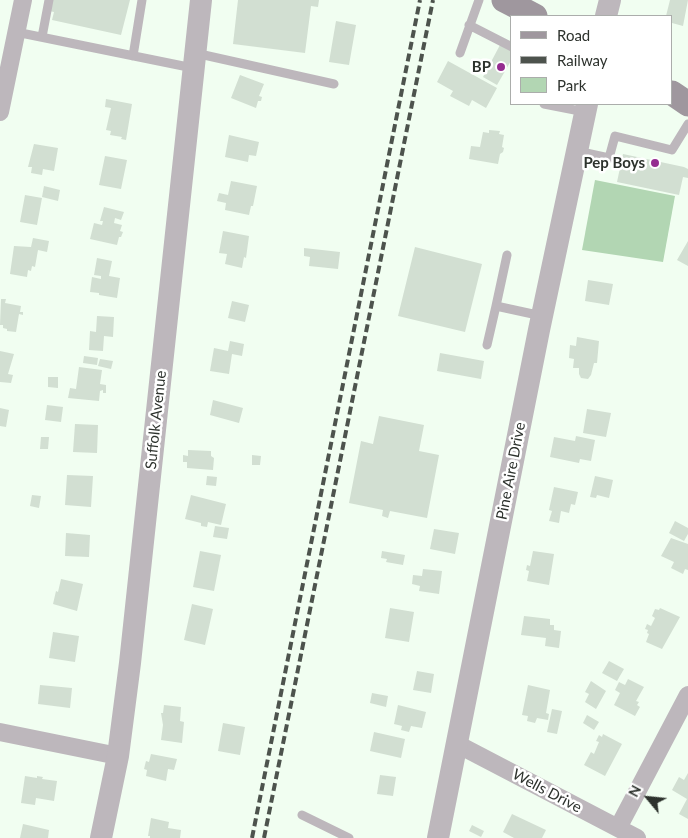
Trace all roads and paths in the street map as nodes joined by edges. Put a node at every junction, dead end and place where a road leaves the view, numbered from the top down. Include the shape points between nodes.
1 (23, 0) edge
2 (49, 0) edge
3 (142, 0) edge
4 (200, 0) edge
5 (480, 0) edge
6 (610, 0) edge
7 (606, 15) edge
8 (470, 25) junction
9 (16, 32) junction
10 (42, 37) junction
11 (510, 46) edge
12 (460, 53) dead end
13 (132, 56) junction
14 (194, 60) junction
15 (334, 84) dead end
16 (554, 105) edge
17 (684, 105) edge
18 (586, 108) edge
19 (0, 112) edge
20 (577, 151) junction
21 (507, 255) dead end
22 (496, 306) junction
23 (542, 316) junction
24 (487, 344) dead end
25 (688, 695) edge
26 (0, 732) edge
27 (457, 744) junction
28 (118, 756) junction
29 (302, 815) dead end
30 (618, 828) junction
31 (101, 838) edge
32 (349, 838) edge
33 (438, 838) edge
34 (637, 838) edge

1 - 9 street
2 - 10 lane
3 - 13 lane
4 - 14 street, Suffolk Avenue
5 - 8 lane
6 - 7 street
8 - 11 lane
8 - 12 lane
9 - 10 lane
9 - 19 street
10 - 13 lane
13 - 14 lane
14 - 15 lane
14 - 28 street, Suffolk Avenue
16 - 18 lane
17 - 20 lane via 672,150 614,136 609,158
18 - 20 street, Pine Aire Drive
20 - 23 street, Pine Aire Drive
21 - 22 lane
22 - 23 lane
22 - 24 lane
23 - 27 street, Pine Aire Drive
25 - 30 street
26 - 28 street
27 - 30 street, Wells Drive
27 - 33 street, Pine Aire Drive
28 - 31 street, Suffolk Avenue
29 - 32 lane
30 - 34 street, Wells Drive

